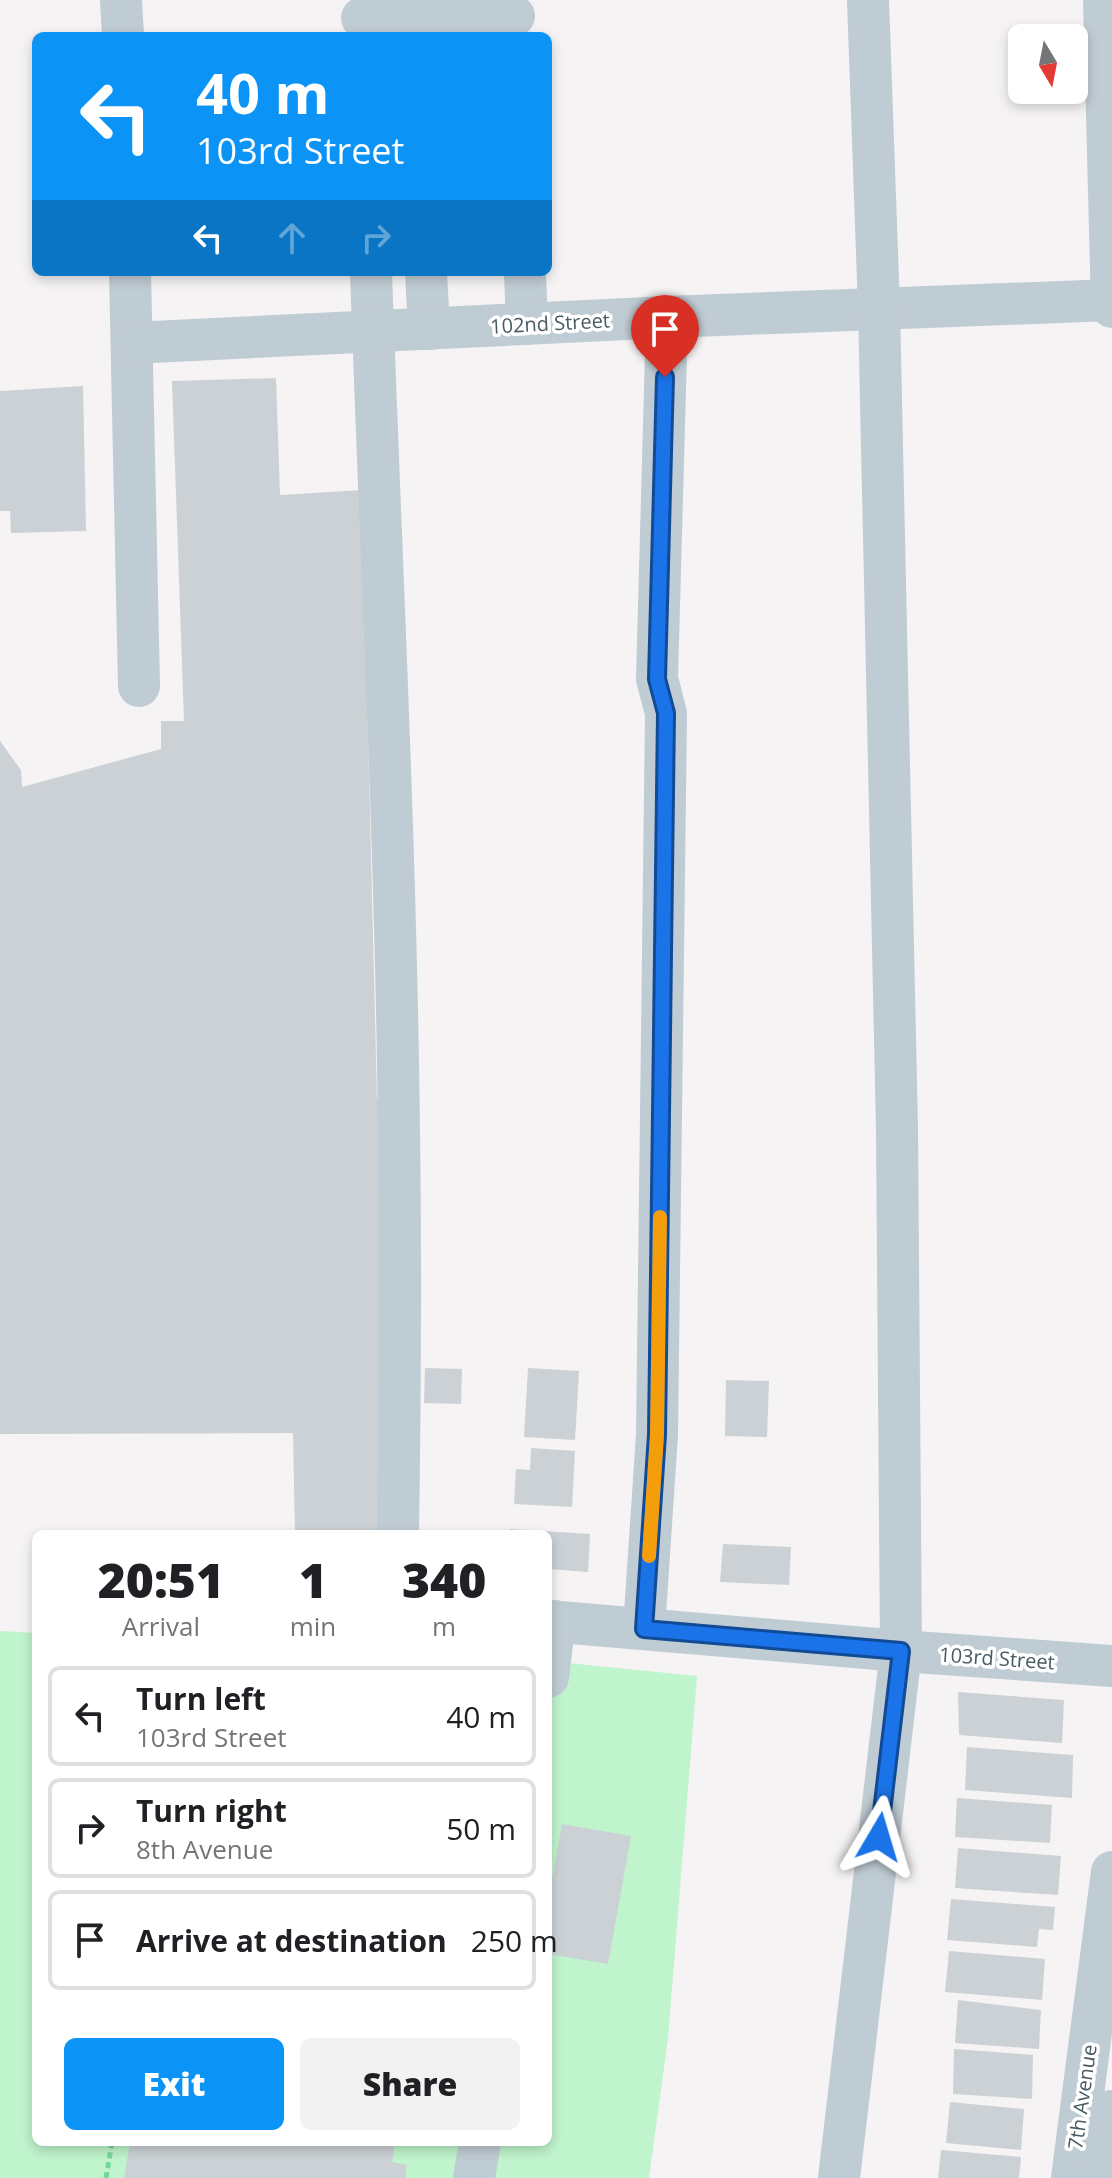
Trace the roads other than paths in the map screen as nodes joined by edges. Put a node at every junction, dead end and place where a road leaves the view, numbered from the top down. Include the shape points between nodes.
1 (121, 0) edge
2 (868, 0) edge
3 (1104, 0) edge
4 (514, 17) edge
5 (362, 18) edge
6 (409, 19) edge
7 (123, 32) edge
8 (130, 276) edge
9 (371, 276) edge
10 (426, 276) edge
11 (525, 276) edge
12 (1112, 300) edge
13 (1112, 307) edge
14 (879, 309) junction
15 (667, 317) junction
16 (527, 324) junction
17 (429, 329) junction
18 (373, 332) junction
19 (132, 343) junction
20 (139, 686) dead end
21 (398, 1530) edge
22 (552, 1621) edge
23 (644, 1629) junction
24 (901, 1651) junction
25 (1112, 1666) edge
26 (1112, 1872) edge
27 (1112, 2111) edge
28 (479, 2146) edge
29 (474, 2178) edge
30 (839, 2178) edge
31 (1072, 2178) edge
32 (1104, 2178) edge

1 - 7 street
2 - 14 street
3 - 12 street
4 - 6 street
5 - 6 street
8 - 19 street
9 - 18 street
10 - 17 street
11 - 16 street
12 - 13 street
12 - 14 street, 102nd Street
14 - 15 street, 102nd Street
14 - 24 street via 897,1129
15 - 16 street, 102nd Street
15 - 23 street via 657,679 666,713 657,1435
16 - 17 street, 102nd Street
17 - 18 street, 102nd Street
18 - 19 street, 102nd Street
18 - 21 street via 399,1132
19 - 20 street
22 - 23 street, 103rd Street
23 - 24 street, 103rd Street
24 - 25 street, 103rd Street
24 - 30 street
26 - 31 street, 7th Avenue
27 - 32 street, 7th Avenue
28 - 29 street

